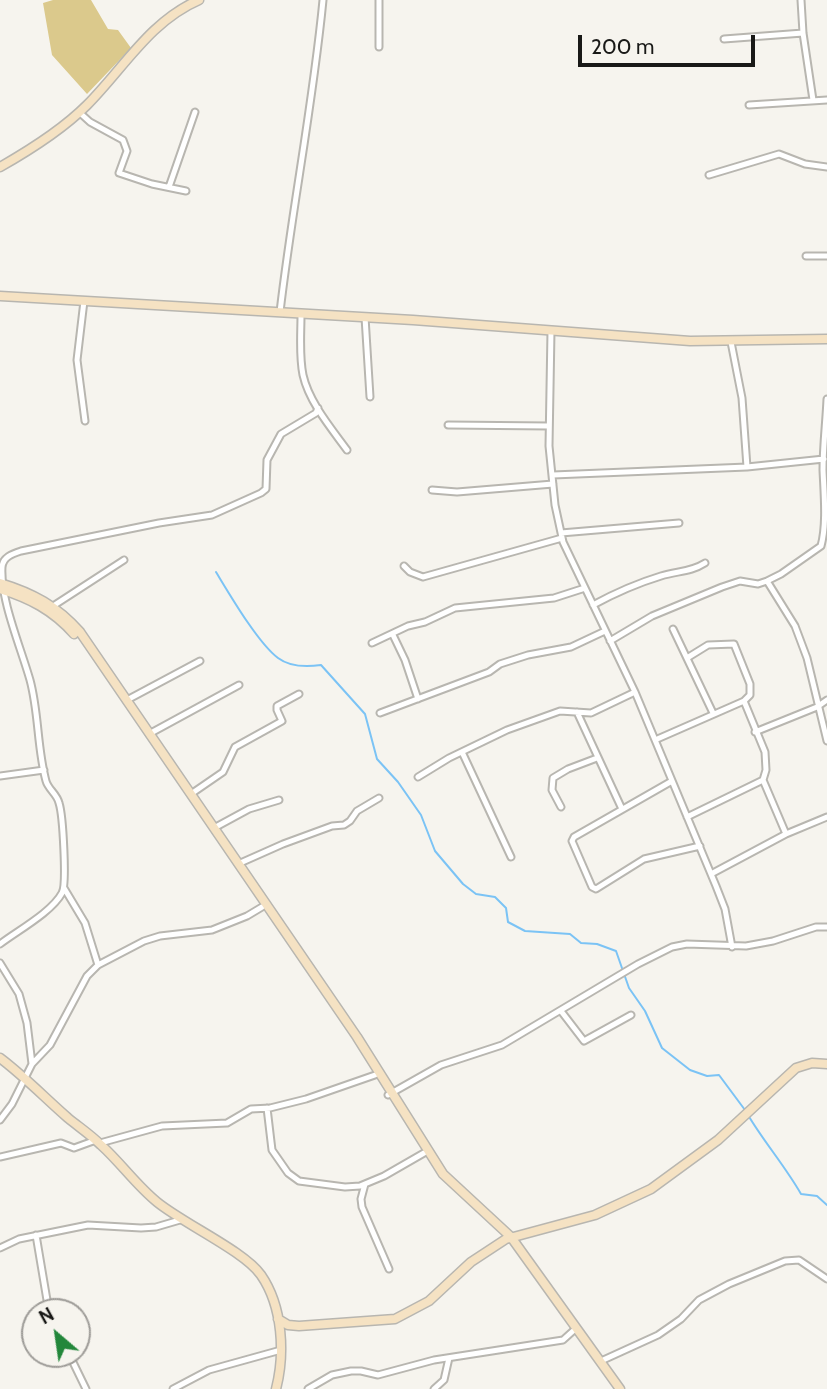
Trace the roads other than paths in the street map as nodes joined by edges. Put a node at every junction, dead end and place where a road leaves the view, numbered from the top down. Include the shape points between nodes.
1 (199, 0) edge
2 (323, 0) edge
3 (379, 0) edge
4 (801, 0) edge
5 (803, 33) junction
6 (724, 39) dead end
7 (379, 47) dead end
8 (813, 100) junction
9 (827, 100) edge
10 (749, 105) dead end
11 (79, 112) junction
12 (195, 112) dead end
13 (0, 167) edge
14 (827, 167) edge
15 (709, 175) dead end
16 (169, 187) junction
17 (186, 191) dead end
18 (806, 256) dead end
19 (827, 256) edge
20 (0, 296) edge
21 (84, 301) junction
22 (280, 314) junction
23 (301, 315) junction
24 (365, 317) junction
25 (551, 331) junction
26 (827, 339) edge
27 (732, 342) junction
28 (370, 397) dead end
29 (827, 398) edge
30 (318, 408) junction
31 (85, 421) dead end
32 (448, 425) dead end
33 (549, 426) junction
34 (347, 450) dead end
35 (824, 459) junction
36 (747, 467) junction
37 (552, 475) junction
38 (553, 484) junction
39 (432, 490) dead end
40 (680, 523) dead end
41 (561, 536) junction
42 (124, 561) dead end
43 (705, 563) dead end
44 (404, 566) dead end
45 (767, 581) junction
46 (0, 586) edge
47 (585, 588) junction
48 (593, 605) junction
49 (51, 608) junction
50 (673, 629) dead end
51 (605, 631) junction
52 (393, 635) junction
53 (610, 641) junction
54 (372, 643) dead end
55 (687, 658) junction
56 (200, 661) dead end
57 (239, 685) dead end
58 (635, 692) junction
59 (299, 694) dead end
60 (418, 699) junction
61 (127, 700) junction
62 (827, 700) edge
63 (744, 701) junction
64 (817, 707) junction
65 (577, 712) junction
66 (380, 713) dead end
67 (713, 713) junction
68 (755, 732) junction
69 (149, 734) junction
70 (827, 737) edge
71 (655, 740) junction
72 (462, 752) junction
73 (597, 758) junction
74 (44, 770) junction
75 (0, 776) edge
76 (418, 777) dead end
77 (763, 780) junction
78 (672, 781) junction
79 (191, 794) junction
80 (379, 798) dead end
81 (279, 800) dead end
82 (561, 807) dead end
83 (622, 809) junction
84 (687, 817) junction
85 (827, 817) edge
86 (214, 828) junction
87 (786, 834) junction
88 (700, 846) junction
89 (511, 858) dead end
90 (238, 864) junction
91 (711, 874) junction
92 (64, 888) junction
93 (261, 907) junction
94 (827, 927) edge
95 (0, 944) edge
96 (732, 947) junction
97 (0, 964) edge
98 (98, 965) junction
99 (561, 1011) junction
100 (631, 1015) dead end
101 (0, 1058) edge
102 (32, 1064) junction
103 (827, 1064) edge
104 (376, 1075) junction
105 (26, 1078) junction
106 (390, 1094) junction
107 (267, 1108) junction
108 (0, 1120) edge
109 (98, 1142) junction
110 (425, 1153) junction
111 (0, 1157) edge
112 (365, 1184) junction
113 (180, 1220) junction
114 (36, 1236) junction
115 (508, 1238) junction
116 (0, 1248) edge
117 (389, 1269) dead end
118 (827, 1279) edge
119 (47, 1298) edge
120 (278, 1319) junction
121 (299, 1326) junction
122 (573, 1331) junction
123 (281, 1339) junction
124 (282, 1350) junction
125 (449, 1358) junction
126 (601, 1361) junction
127 (76, 1368) edge
128 (86, 1389) edge
129 (173, 1389) edge
130 (276, 1389) edge
131 (308, 1389) edge
132 (434, 1389) edge
133 (614, 1389) edge
134 (620, 1389) edge

1 - 11 street via 162,22
2 - 22 street
3 - 7 street
4 - 5 street
5 - 6 street
5 - 8 street
8 - 9 street
8 - 10 street
11 - 13 street
11 - 16 street via 123,140 127,151 119,173
12 - 16 street
14 - 15 street via 779,154
16 - 17 street
18 - 19 street
20 - 21 street
21 - 22 street
21 - 31 street via 77,360
22 - 23 street
23 - 24 street
23 - 30 street via 302,373
24 - 25 street
24 - 28 street
25 - 27 street
25 - 33 street
26 - 27 street
27 - 36 street
29 - 35 street
30 - 34 street
30 - 46 street via 281,434 272,446 266,489 261,493 212,515 14,553 2,564
32 - 33 street
33 - 37 street
35 - 36 street
35 - 45 street via 821,546
36 - 37 street
37 - 38 street
38 - 39 street
38 - 41 street
40 - 41 street
41 - 44 street via 423,577
41 - 47 street
42 - 49 street
43 - 48 street via 622,590
45 - 53 street via 740,580 652,616
45 - 64 street via 795,626
46 - 49 street via 22,590
46 - 74 street via 30,682
47 - 48 street
47 - 52 street via 554,598 455,608
48 - 51 street
49 - 61 street via 80,632
49 - 93 street via 84,648
50 - 55 street
51 - 53 street
51 - 60 street via 571,647 500,664
52 - 54 street
52 - 60 street
53 - 58 street
55 - 63 street via 708,645 734,644 751,689
55 - 67 street
56 - 61 street
57 - 69 street
58 - 65 street via 591,713
58 - 71 street
59 - 79 street via 278,706 282,721 235,747 223,772
60 - 66 street
61 - 69 street
62 - 64 street
63 - 67 street
63 - 68 street
64 - 68 street
64 - 70 street
65 - 72 street via 560,711
65 - 73 street
67 - 71 street
68 - 77 street via 765,752
69 - 79 street
71 - 78 street
72 - 76 street
72 - 89 street
73 - 82 street via 553,778 552,790
73 - 83 street
74 - 75 street
74 - 92 street via 46,784 59,799 63,820
77 - 84 street
77 - 87 street
78 - 83 street
78 - 84 street
79 - 86 street
80 - 90 street via 344,825
81 - 86 street via 249,809
83 - 88 street via 572,841 593,889 644,859
84 - 88 street
85 - 87 street
86 - 90 street
87 - 91 street
88 - 91 street
90 - 106 street
91 - 96 street
92 - 95 street via 55,903
92 - 98 street via 85,923
93 - 98 street via 212,930 160,936
93 - 104 street
94 - 96 street
96 - 99 street via 679,945
97 - 102 street via 21,1001
98 - 102 street via 87,976 50,1045
99 - 100 street via 584,1041
99 - 106 street via 502,1045 442,1065
101 - 105 street
102 - 105 street
103 - 115 street via 796,1068 719,1140 651,1189 595,1215
104 - 106 street
104 - 107 street
105 - 108 street
105 - 109 street
106 - 110 street
106 - 115 street via 443,1174
107 - 109 street via 247,1111 223,1124 162,1126
107 - 112 street via 272,1150 288,1173 299,1181 345,1187
109 - 111 street via 75,1147 61,1143
109 - 113 street
110 - 112 street
110 - 115 street via 446,1184
112 - 117 street via 362,1207
113 - 114 street via 141,1228 88,1225
113 - 120 street via 257,1270
114 - 116 street
114 - 119 street
115 - 121 street via 471,1262 429,1301 395,1320
115 - 122 street
115 - 126 street
118 - 126 street via 799,1260 785,1261 699,1300 658,1335
120 - 121 street
120 - 123 street
121 - 123 street
122 - 125 street via 563,1340
122 - 133 street
123 - 124 street
124 - 129 street via 209,1370
124 - 130 street
125 - 131 street via 378,1375 361,1371 332,1375
125 - 132 street via 444,1380
126 - 134 street
127 - 128 street

